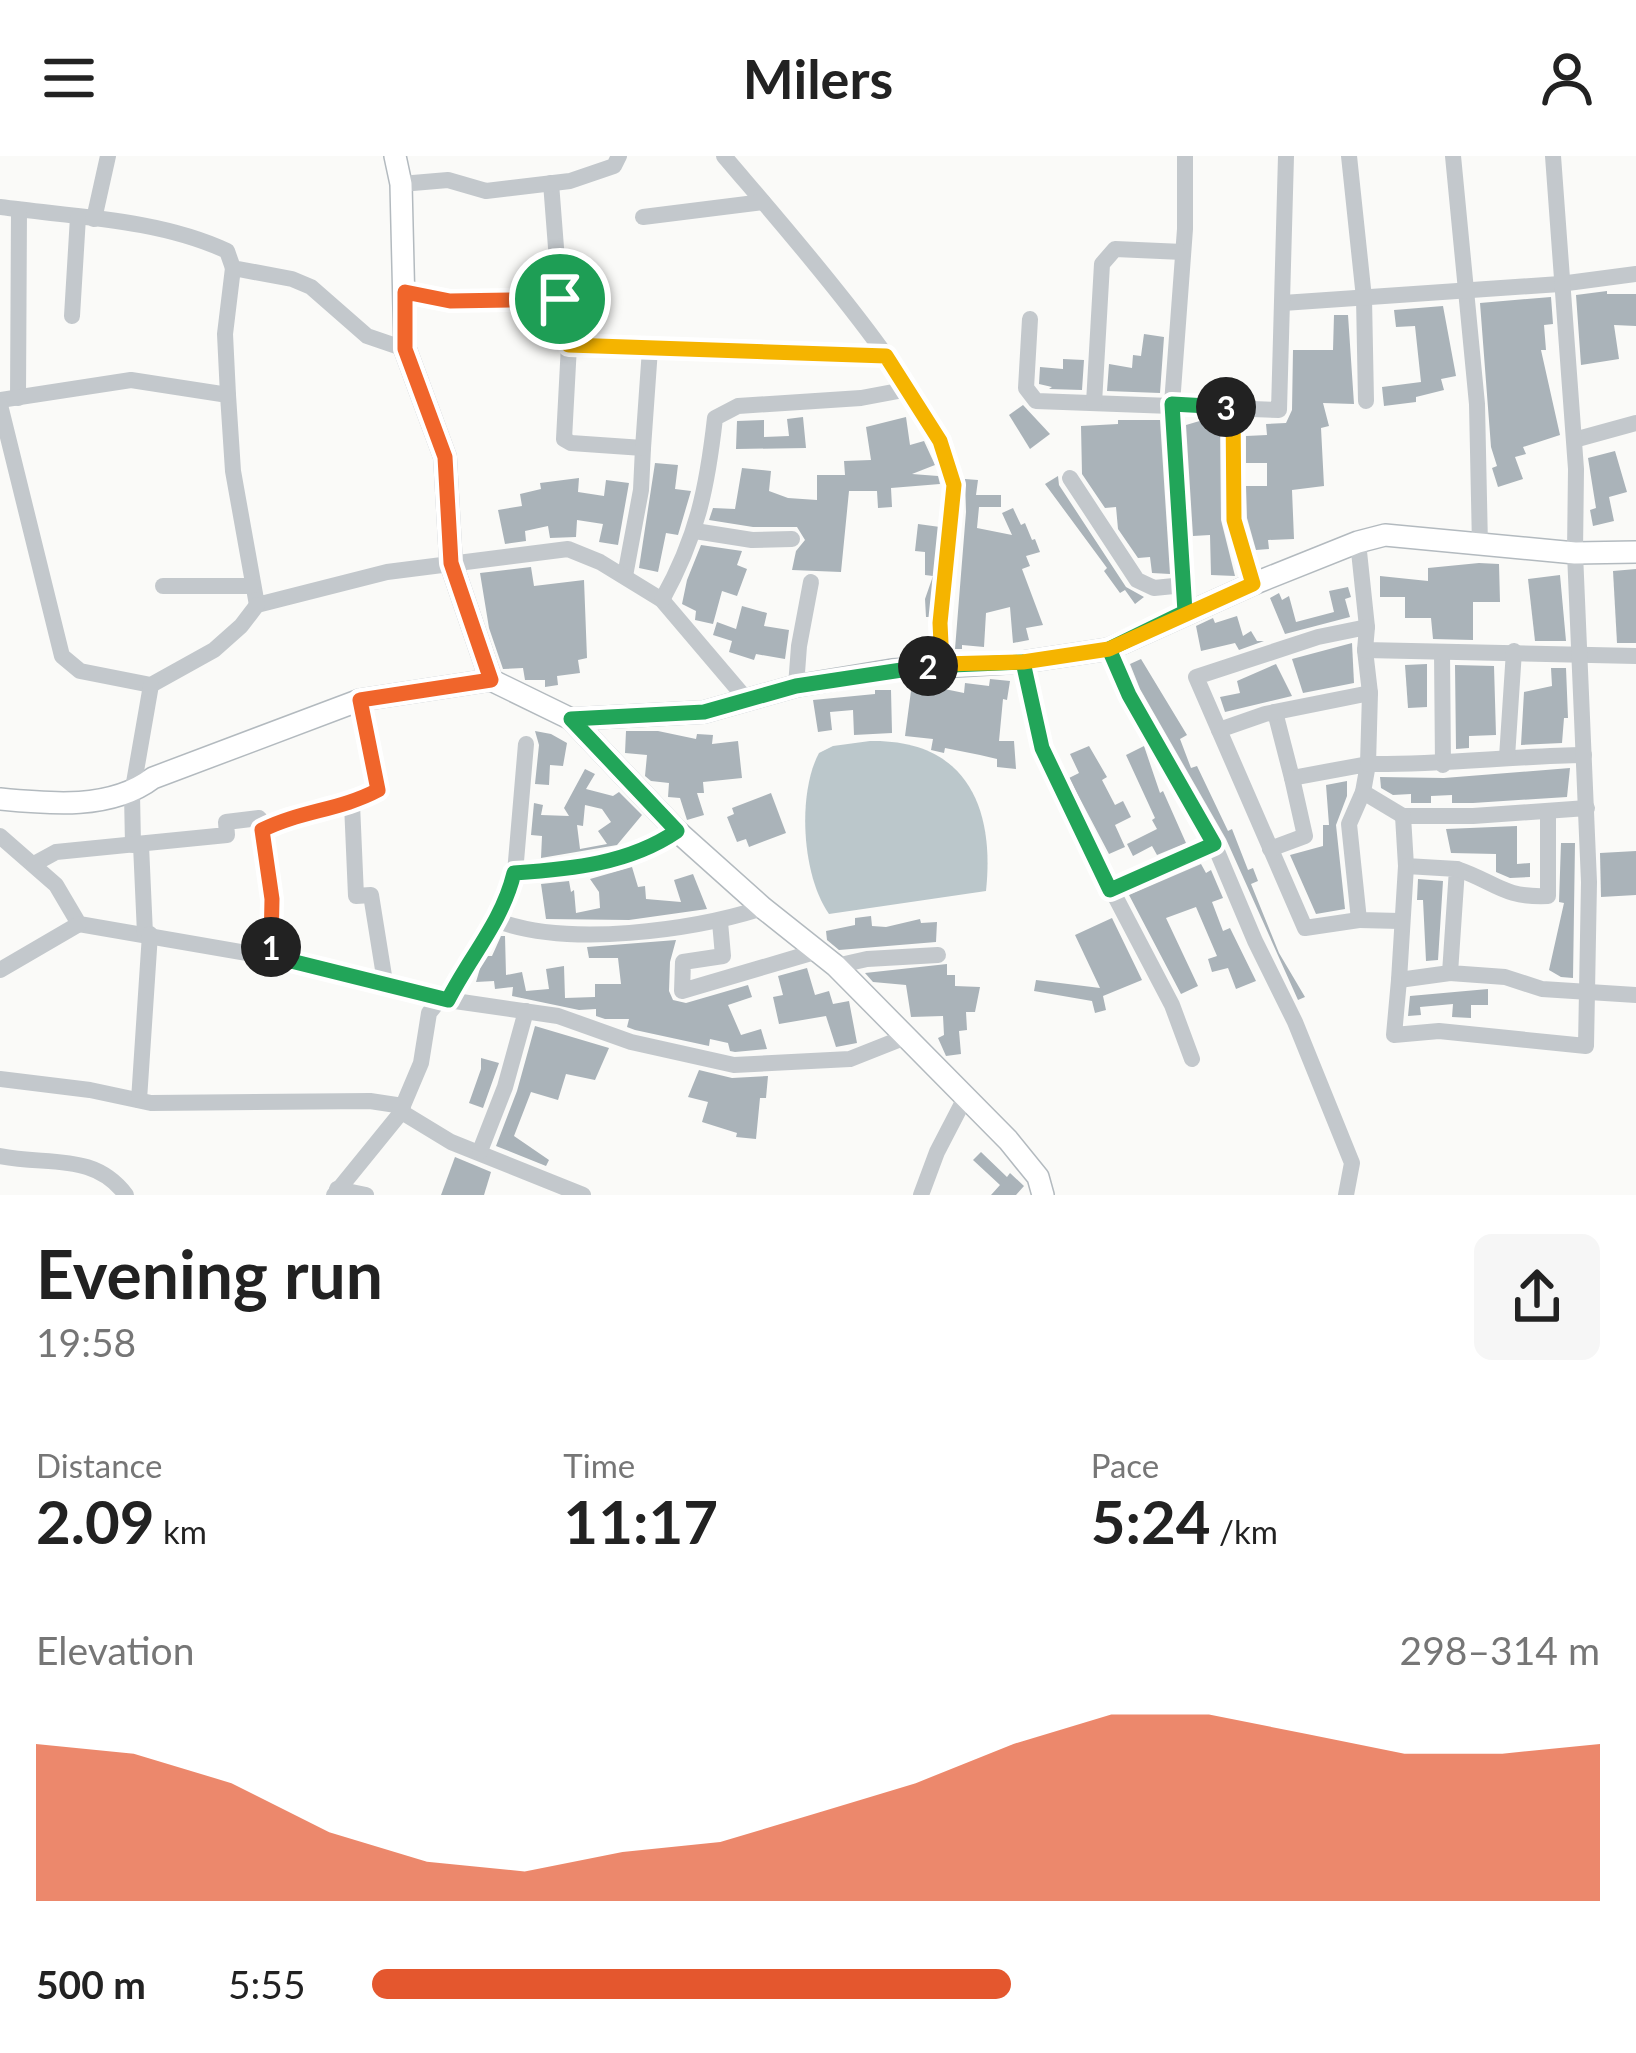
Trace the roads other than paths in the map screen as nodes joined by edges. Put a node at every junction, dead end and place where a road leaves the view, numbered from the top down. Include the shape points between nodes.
1 (108, 156) edge
2 (395, 156) edge
3 (619, 156) edge
4 (724, 156) edge
5 (1185, 156) edge
6 (1286, 156) edge
7 (1348, 156) edge
8 (1453, 156) edge
9 (1553, 156) edge
10 (551, 183) junction
11 (401, 184) junction
12 (763, 202) junction
13 (10, 209) edge
14 (643, 217) dead end
15 (86, 218) junction
16 (1183, 252) junction
17 (232, 268) junction
18 (1636, 274) edge
19 (1560, 284) junction
20 (1463, 289) junction
21 (405, 292) junction
22 (1364, 298) junction
23 (560, 299) junction
24 (1283, 303) junction
25 (72, 316) dead end
26 (1030, 319) dead end
27 (569, 345) junction
28 (9, 348) edge
29 (405, 349) junction
30 (650, 349) junction
31 (886, 356) junction
32 (910, 388) junction
33 (228, 394) junction
34 (1366, 400) dead end
35 (6, 401) edge
36 (1094, 403) junction
37 (1172, 404) junction
38 (1233, 408) junction
39 (1636, 423) edge
40 (1574, 440) junction
41 (643, 448) junction
42 (1070, 478) dead end
43 (695, 531) junction
44 (792, 539) dead end
45 (1358, 542) junction
46 (1480, 546) junction
47 (1636, 552) edge
48 (1575, 553) junction
49 (451, 563) junction
50 (625, 577) junction
51 (811, 582) dead end
52 (1253, 584) junction
53 (1184, 585) junction
54 (163, 586) dead end
55 (250, 586) junction
56 (662, 599) junction
57 (257, 605) junction
58 (1185, 612) junction
59 (1367, 627) junction
60 (1109, 649) junction
61 (1365, 650) junction
62 (1514, 651) junction
63 (1442, 652) junction
64 (1579, 652) junction
65 (1636, 656) edge
66 (1023, 662) junction
67 (942, 664) junction
68 (491, 680) junction
69 (151, 685) junction
70 (796, 686) junction
71 (1370, 693) junction
72 (360, 700) junction
73 (747, 700) junction
74 (1275, 712) junction
75 (571, 719) junction
76 (1220, 730) junction
77 (526, 744) dead end
78 (1584, 755) junction
79 (1507, 757) junction
80 (1368, 764) junction
81 (1443, 765) junction
82 (1292, 778) junction
83 (1363, 792) junction
84 (133, 794) junction
85 (0, 799) edge
86 (352, 804) junction
87 (1587, 808) junction
88 (1548, 811) junction
89 (1403, 815) junction
90 (262, 830) junction
91 (677, 831) junction
92 (0, 836) edge
93 (1214, 844) junction
94 (137, 845) junction
95 (1270, 850) junction
96 (34, 864) junction
97 (1406, 866) junction
98 (1457, 869) junction
99 (514, 873) junction
100 (1110, 890) junction
101 (763, 908) junction
102 (498, 920) junction
103 (1359, 920) junction
104 (1400, 921) junction
105 (719, 922) junction
106 (79, 924) junction
107 (147, 934) junction
108 (938, 955) dead end
109 (271, 956) junction
110 (827, 959) junction
111 (0, 970) edge
112 (1450, 973) junction
113 (1399, 980) junction
114 (385, 982) junction
115 (1587, 992) junction
116 (1636, 995) edge
117 (444, 999) junction
118 (526, 1011) junction
119 (902, 1038) junction
120 (1192, 1059) dead end
121 (0, 1079) edge
122 (965, 1098) junction
123 (139, 1100) junction
124 (401, 1109) junction
125 (480, 1151) junction
126 (0, 1156) edge
127 (335, 1192) edge
128 (126, 1195) edge
129 (366, 1195) edge
130 (583, 1195) edge
131 (921, 1195) edge
132 (1042, 1195) edge
133 (1346, 1195) edge

1 - 15 street
2 - 11 main road
3 - 10 street via 614,166
4 - 12 street
5 - 16 street
6 - 24 street
7 - 22 street
8 - 20 street
9 - 19 street
10 - 11 street via 486,191 448,180
10 - 23 street
11 - 21 main road
12 - 14 street
12 - 31 street
13 - 15 street
13 - 28 street
15 - 17 street via 201,238 227,251
15 - 25 street
16 - 36 street via 1107,255
16 - 37 street
17 - 29 street via 311,287 367,336
17 - 33 street
18 - 19 street
19 - 20 street
19 - 40 street
20 - 22 street
20 - 46 street via 1477,404
21 - 23 street via 450,301
21 - 29 main road
22 - 24 street
22 - 34 street
23 - 27 street
24 - 38 street via 1279,410
26 - 36 street via 1030,398
27 - 30 street
27 - 41 street via 563,439
28 - 35 street
29 - 49 main road via 445,457
30 - 31 street
30 - 41 street
31 - 32 street
32 - 43 street via 722,412
32 - 67 street via 954,485
33 - 35 street via 131,380
33 - 55 street
35 - 69 street via 62,656 80,671
36 - 37 street
37 - 38 street
37 - 53 street
38 - 52 street via 1234,520
39 - 40 street
40 - 48 street
41 - 50 street
42 - 53 street via 1137,580 1154,588
43 - 44 street
43 - 56 street
45 - 46 main road via 1385,536
45 - 52 main road
45 - 59 street
46 - 48 main road
47 - 48 main road
48 - 64 street
49 - 50 street via 568,550
49 - 57 street
49 - 68 main road
50 - 56 street
51 - 70 street
52 - 58 main road
53 - 58 street
54 - 55 street
55 - 57 street
56 - 73 street
57 - 69 street via 214,650
58 - 60 main road
59 - 61 street
59 - 76 street via 1196,677
60 - 66 main road
60 - 93 street
61 - 63 street
61 - 71 street
62 - 63 street
62 - 64 street
62 - 79 street
63 - 81 street
64 - 65 street
64 - 78 street
66 - 67 main road
66 - 100 street via 1042,748
67 - 70 main road
68 - 72 main road
68 - 75 main road
69 - 84 street
70 - 73 main road
71 - 74 street
71 - 80 street
72 - 84 main road via 153,778
72 - 86 street via 378,790
73 - 75 main road via 704,712
74 - 76 street
74 - 82 street
75 - 91 main road
76 - 95 street
77 - 99 street
78 - 79 street
78 - 87 street
79 - 81 street
80 - 81 street
80 - 82 street
80 - 83 street
82 - 95 street via 1305,836
83 - 89 street
83 - 103 street via 1349,824
84 - 85 main road via 71,803
84 - 94 street
86 - 90 street
86 - 114 street via 356,896 370,895
87 - 88 street
87 - 115 street
88 - 89 street
88 - 98 street via 1548,896 1521,898
89 - 97 street
90 - 94 street via 260,818 226,823 227,835
90 - 109 street
91 - 99 street via 610,861
91 - 101 main road
92 - 96 street
93 - 100 street
93 - 133 street via 1345,1140 1352,1163
94 - 96 street via 56,852
94 - 107 street
95 - 103 street via 1305,928
96 - 106 street
97 - 98 street
97 - 104 street
98 - 112 street
99 - 102 street
100 - 120 street
101 - 105 street
101 - 110 main road
102 - 105 street via 530,932
102 - 117 street
103 - 104 street
104 - 113 street
105 - 110 street via 724,956 683,962 682,991
106 - 107 street
106 - 111 street
107 - 109 street
107 - 123 street
108 - 110 street
109 - 114 street
110 - 119 main road
112 - 113 street
112 - 115 street
113 - 115 street via 1394,1035 1439,1030 1586,1046
114 - 117 street
115 - 116 street
117 - 118 street
117 - 124 street via 428,1013 421,1063
118 - 119 street via 734,1065 850,1059
118 - 125 street
119 - 122 main road
121 - 123 street
122 - 131 street
122 - 132 main road via 1038,1177
123 - 124 street via 370,1101
124 - 125 street
124 - 127 street
125 - 130 street
126 - 128 street via 92,1165
127 - 129 street

